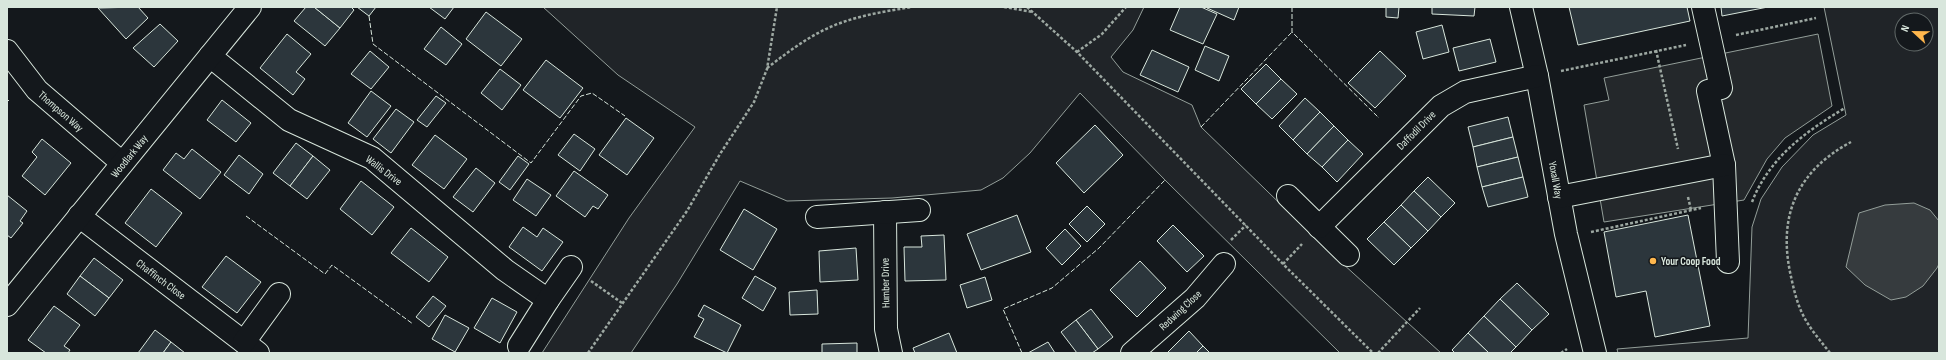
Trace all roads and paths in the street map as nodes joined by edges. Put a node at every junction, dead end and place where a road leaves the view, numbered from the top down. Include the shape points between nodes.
1 (250, 7) edge
2 (777, 7) edge
3 (912, 7) edge
4 (1004, 7) edge
5 (1028, 7) edge
6 (1126, 7) edge
7 (1521, 7) edge
8 (1703, 7) edge
9 (1033, 12) junction
10 (1816, 18) dead end
11 (1710, 40) junction
12 (1656, 50) junction
13 (7, 51) edge
14 (1077, 52) junction
15 (210, 56) junction
16 (767, 69) junction
17 (1537, 76) junction
18 (1851, 142) dead end
19 (122, 163) junction
20 (1724, 165) junction
21 (1683, 173) junction
22 (1288, 196) dead end
23 (1559, 197) junction
24 (919, 210) dead end
25 (1691, 210) dead end
26 (885, 212) junction
27 (79, 216) junction
28 (817, 217) dead end
29 (1319, 227) junction
30 (1348, 255) dead end
31 (1728, 262) dead end
32 (1224, 264) dead end
33 (572, 267) joint
34 (280, 294) dead end
35 (548, 300) junction
36 (622, 303) junction
37 (7, 304) edge
38 (1420, 308) dead end
39 (519, 346) dead end
40 (251, 347) edge
41 (588, 353) edge
42 (891, 353) edge
43 (1132, 353) edge
44 (1373, 353) edge
45 (1378, 353) edge
46 (1595, 353) edge
47 (1830, 353) edge

1 - 15 street, Woodlark Way
2 - 16 path
3 - 16 path via 856,18 821,31 792,48
4 - 9 path
5 - 9 path
6 - 14 path via 1102,34
7 - 17 street, Yoxall Way
8 - 11 street
9 - 14 path
10 - 11 path
11 - 12 path
11 - 20 street via 1721,88 1708,91
12 - 17 path
12 - 21 path
13 - 19 street, Thompson Way via 37,90
14 - 44 path
15 - 19 street, Woodlark Way
15 - 35 street, Wallis Drive via 289,120 372,158 505,270
16 - 36 path via 754,102 687,211
17 - 23 street, Yoxall Way
17 - 29 street, Daffodil Drive via 1465,92 1441,106
18 - 47 path via 1822,160 1805,180 1793,200 1787,225 1786,245 1795,292 1802,313
19 - 27 street, Woodlark Way
20 - 21 street
20 - 31 street
21 - 23 street
21 - 25 path
22 - 29 street
23 - 46 street, Yoxall Way
24 - 26 street
26 - 28 street
26 - 42 street, Humber Drive via 886,329
27 - 37 street, Woodlark Way
27 - 40 street, Chaffinch Close
29 - 30 street
32 - 43 street, Redwing Close via 1195,298
33 - 35 street
33 - 36 path
34 - 40 street, Chaffinch Close
35 - 39 street
36 - 41 path
38 - 45 path

